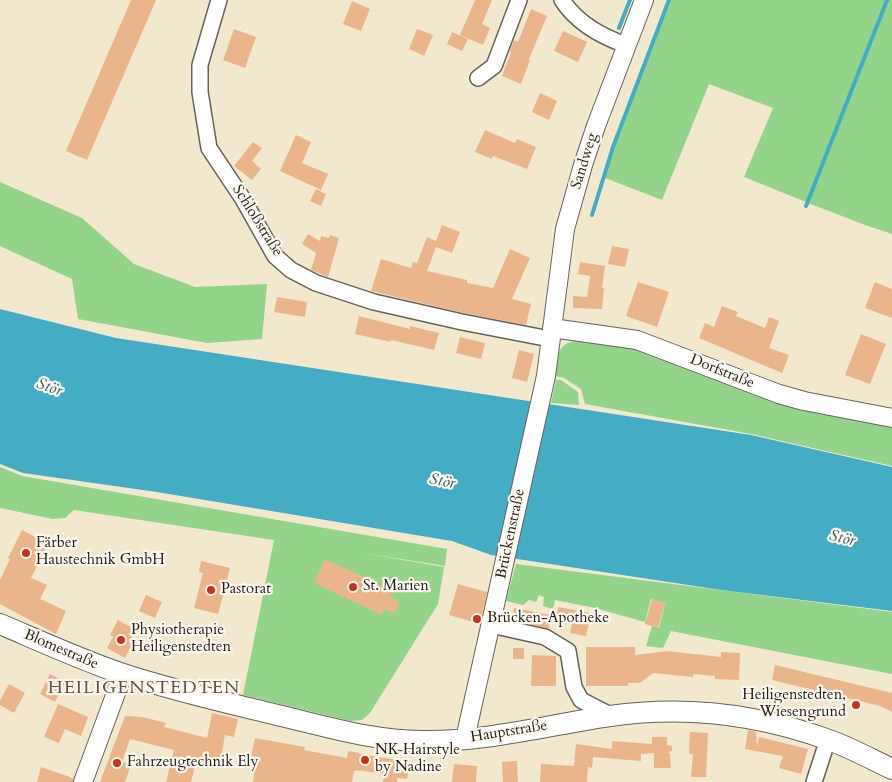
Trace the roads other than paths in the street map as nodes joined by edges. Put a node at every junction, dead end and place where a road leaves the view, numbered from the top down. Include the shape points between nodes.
1 (219, 0) edge
2 (519, 0) edge
3 (562, 0) edge
4 (644, 0) edge
5 (626, 45) junction
6 (478, 78) dead end
7 (551, 334) junction
8 (892, 418) edge
9 (0, 624) edge
10 (491, 625) junction
11 (123, 674) junction
12 (612, 716) junction
13 (465, 739) junction
14 (828, 739) junction
15 (892, 769) edge
16 (83, 782) edge
17 (814, 782) edge

1 - 7 street, Schloßstraße via 200,65 200,92 209,148 276,256 291,270 316,283 374,302 462,322
2 - 6 street via 494,66
3 - 5 street via 581,23
4 - 5 street, Sandweg
5 - 7 street, Sandweg via 583,165 565,230
7 - 8 street, Dorfstraße via 636,340 779,394
7 - 10 street, Brückenstraße via 544,384
9 - 11 main road, Blomestraße
10 - 12 street via 544,637 568,651 574,686 581,700
10 - 13 street, Brückenstraße
11 - 13 main road, Hauptstraße via 366,737 422,741
11 - 16 street
12 - 13 main road, Hauptstraße
12 - 14 main road, Hauptstraße via 680,711 730,714
14 - 15 main road, Hauptstraße
14 - 17 street

